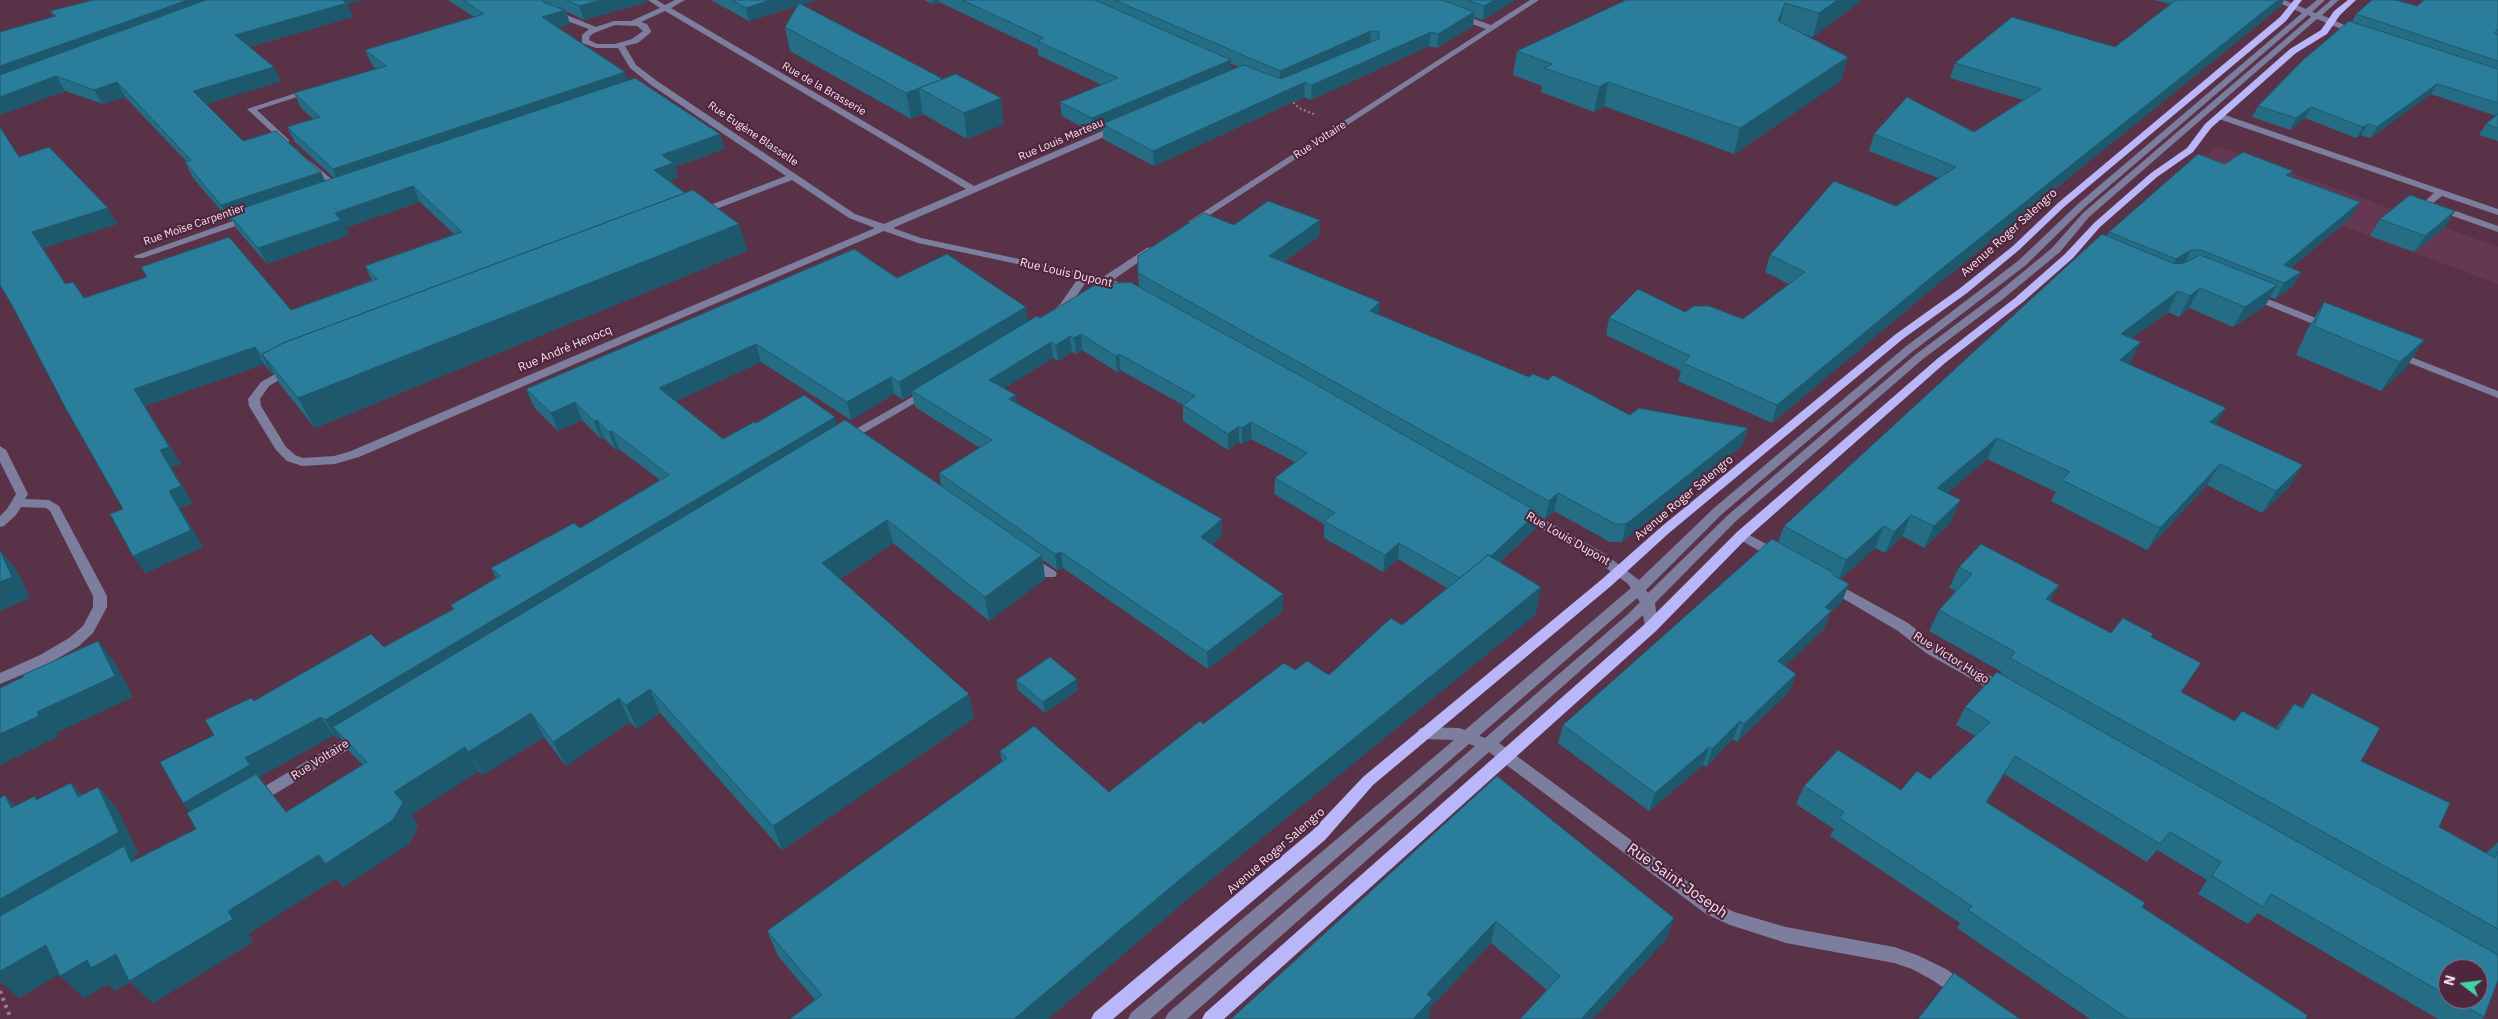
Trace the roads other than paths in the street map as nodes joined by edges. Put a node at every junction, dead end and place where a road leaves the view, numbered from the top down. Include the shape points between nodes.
1 (532, 0) edge
2 (652, 0) edge
3 (681, 0) edge
4 (1535, 0) edge
5 (2277, 0) edge
6 (2321, 0) edge
7 (2335, 0) edge
8 (2352, 0) edge
9 (2296, 3) edge
10 (663, 7) junction
11 (1452, 14) edge
12 (2311, 15) junction
13 (634, 23) junction
14 (2330, 24) junction
15 (1491, 28) junction
16 (595, 29) junction
17 (2369, 37) edge
18 (621, 46) junction
19 (299, 95) edge
20 (2219, 116) junction
21 (1126, 124) edge
22 (794, 176) junction
23 (338, 189) edge
24 (974, 190) junction
25 (2439, 193) junction
26 (2498, 212) edge
27 (262, 214) edge
28 (692, 215) edge
29 (883, 229) junction
30 (2498, 229) edge
31 (1182, 230) edge
32 (1156, 246) edge
33 (139, 256) dead end
34 (1085, 276) junction
35 (1105, 280) junction
36 (2242, 292) edge
37 (1141, 297) edge
38 (1046, 320) edge
39 (2334, 328) edge
40 (2388, 351) edge
41 (303, 365) edge
42 (942, 383) edge
43 (2498, 395) edge
44 (836, 444) edge
45 (0, 450) edge
46 (18, 503) junction
47 (1516, 508) edge
48 (0, 522) edge
49 (1742, 535) junction
50 (1018, 552) edge
51 (1787, 561) edge
52 (1620, 570) junction
53 (1050, 574) dead end
54 (1822, 580) edge
55 (1639, 588) junction
56 (1648, 602) junction
57 (1650, 627) junction
58 (0, 679) edge
59 (2017, 698) edge
60 (374, 727) edge
61 (1424, 733) junction
62 (1468, 736) junction
63 (1488, 744) junction
64 (1507, 755) junction
65 (240, 808) edge
66 (1971, 997) edge
67 (1100, 1019) edge
68 (1137, 1019) edge
69 (1174, 1019) edge
70 (1211, 1019) edge

1 - 16 street via 554,13
2 - 10 street, Rue de la Brasserie
3 - 10 street
4 - 15 street, Rue Voltaire
5 - 9 street
6 - 12 street
7 - 12 street
8 - 14 main road via 2337,12
9 - 12 street
9 - 52 main road, Avenue Roger Salengro via 2283,19 2056,208 2016,248 1900,336
10 - 13 street
10 - 24 street, Rue de la Brasserie
11 - 15 street
12 - 14 street
12 - 55 street via 2082,205 2022,263 1908,350 1718,511
12 - 56 street via 2086,215 2056,250 1999,298 1919,357 1732,518
13 - 16 street via 614,23
13 - 18 street via 644,26 646,33 635,42
14 - 17 street
14 - 20 main road via 2318,36 2293,51
15 - 31 street, Rue Voltaire
16 - 18 street via 586,35 587,42 600,47
18 - 22 street, Rue Eugène Blasselle via 633,66 650,84
19 - 23 street via 251,109
20 - 25 street
20 - 49 main road via 2190,150 2154,174 2097,225 2085,245 1941,361
21 - 24 street, Rue Louis Marteau
22 - 28 street
22 - 29 street, Rue Eugène Blasselle via 852,216
24 - 29 street, Rue Louis Marteau
25 - 26 street
25 - 30 street via 2426,204
27 - 33 street, Rue Moïse Carpentier
29 - 34 street, Rue Louis Dupont via 918,240
29 - 41 street, Rue André Henocq via 335,460 302,462 291,458 282,450 255,406 257,392 277,376
32 - 35 street
34 - 35 street, Rue Louis Dupont
34 - 38 street via 1065,306
35 - 37 street, Rue Louis Dupont
36 - 39 street
40 - 43 street
42 - 44 street via 857,437
45 - 46 street via 22,494
46 - 48 street
46 - 58 street via 39,502 54,509 100,596 100,607 88,630 74,642
47 - 52 street, Rue Louis Dupont
49 - 51 street
49 - 57 main road
50 - 53 street
52 - 55 street, Rue Louis Dupont
52 - 61 main road, Avenue Roger Salengro
54 - 59 street, Rue Victor Hugo via 1890,619 1931,649
55 - 56 street, Rue Louis Dupont
55 - 62 street
56 - 57 street, Rue Louis Dupont
56 - 63 street
57 - 64 main road
60 - 65 street, Rue Voltaire
61 - 62 street, Rue Saint-Joseph
61 - 67 main road, Avenue Roger Salengro via 1368,781 1319,835
62 - 63 street, Rue Saint-Joseph
62 - 68 street
63 - 64 street, Rue Saint-Joseph
63 - 69 street
64 - 66 street, Rue Saint-Joseph via 1721,914 1776,933 1894,955 1940,975
64 - 70 main road

